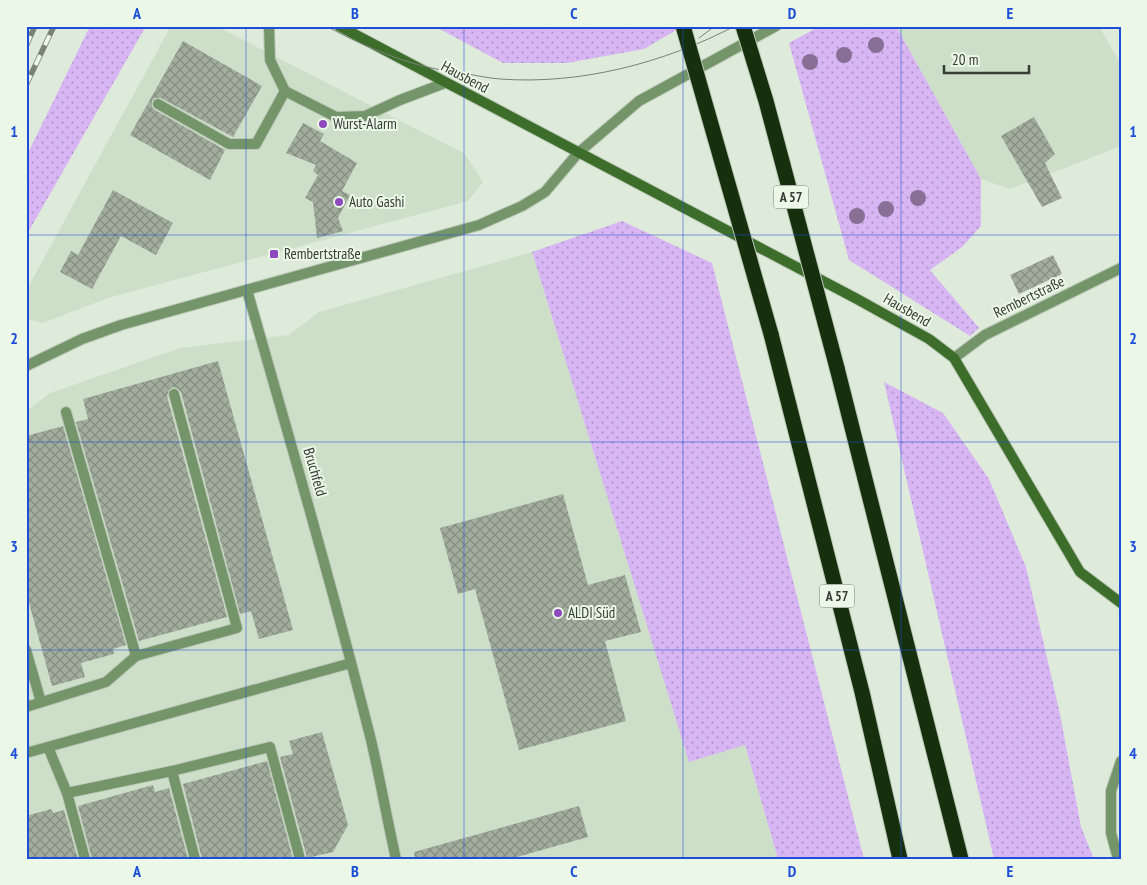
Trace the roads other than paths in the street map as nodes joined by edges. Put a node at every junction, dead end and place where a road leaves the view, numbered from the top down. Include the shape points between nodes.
1 (269, 26) edge
2 (339, 26) edge
3 (683, 26) edge
4 (743, 26) edge
5 (776, 26) edge
6 (446, 83) junction
7 (285, 91) junction
8 (158, 104) dead end
9 (578, 153) junction
10 (1121, 268) edge
11 (247, 290) junction
12 (954, 358) junction
13 (26, 366) edge
14 (174, 394) dead end
15 (66, 412) dead end
16 (1121, 602) edge
17 (26, 650) edge
18 (136, 656) junction
19 (351, 663) junction
20 (41, 702) junction
21 (26, 707) edge
22 (48, 746) junction
23 (26, 753) edge
24 (1121, 761) edge
25 (172, 771) junction
26 (67, 794) junction
27 (85, 859) edge
28 (195, 859) edge
29 (300, 859) edge
30 (396, 859) edge
31 (900, 859) edge
32 (961, 859) edge
33 (1118, 859) edge

1 - 7 street via 270,60
2 - 6 main road, Hausbend
3 - 31 highway, A 57, bridge via 771,334 862,692
4 - 32 highway, A 57, bridge via 837,368
5 - 9 street via 639,100
6 - 7 street via 365,116 336,118
6 - 9 main road, Hausbend
7 - 8 street via 256,144 229,144
9 - 11 street via 546,192 479,225
9 - 12 main road, Hausbend via 858,299 929,339
10 - 12 street, Rembertstraße via 985,335
11 - 13 street via 82,338
11 - 19 street, Bruchfeld
12 - 16 main road, Hausbend via 1080,572
14 - 18 street via 237,628
15 - 18 street
17 - 20 street
18 - 20 street via 106,682
19 - 22 street
19 - 30 street, Bruchfeld
20 - 21 street
22 - 23 street
22 - 26 street
24 - 33 street via 1111,791 1111,833
25 - 26 street
25 - 28 street
25 - 29 street via 270,748
26 - 27 street

